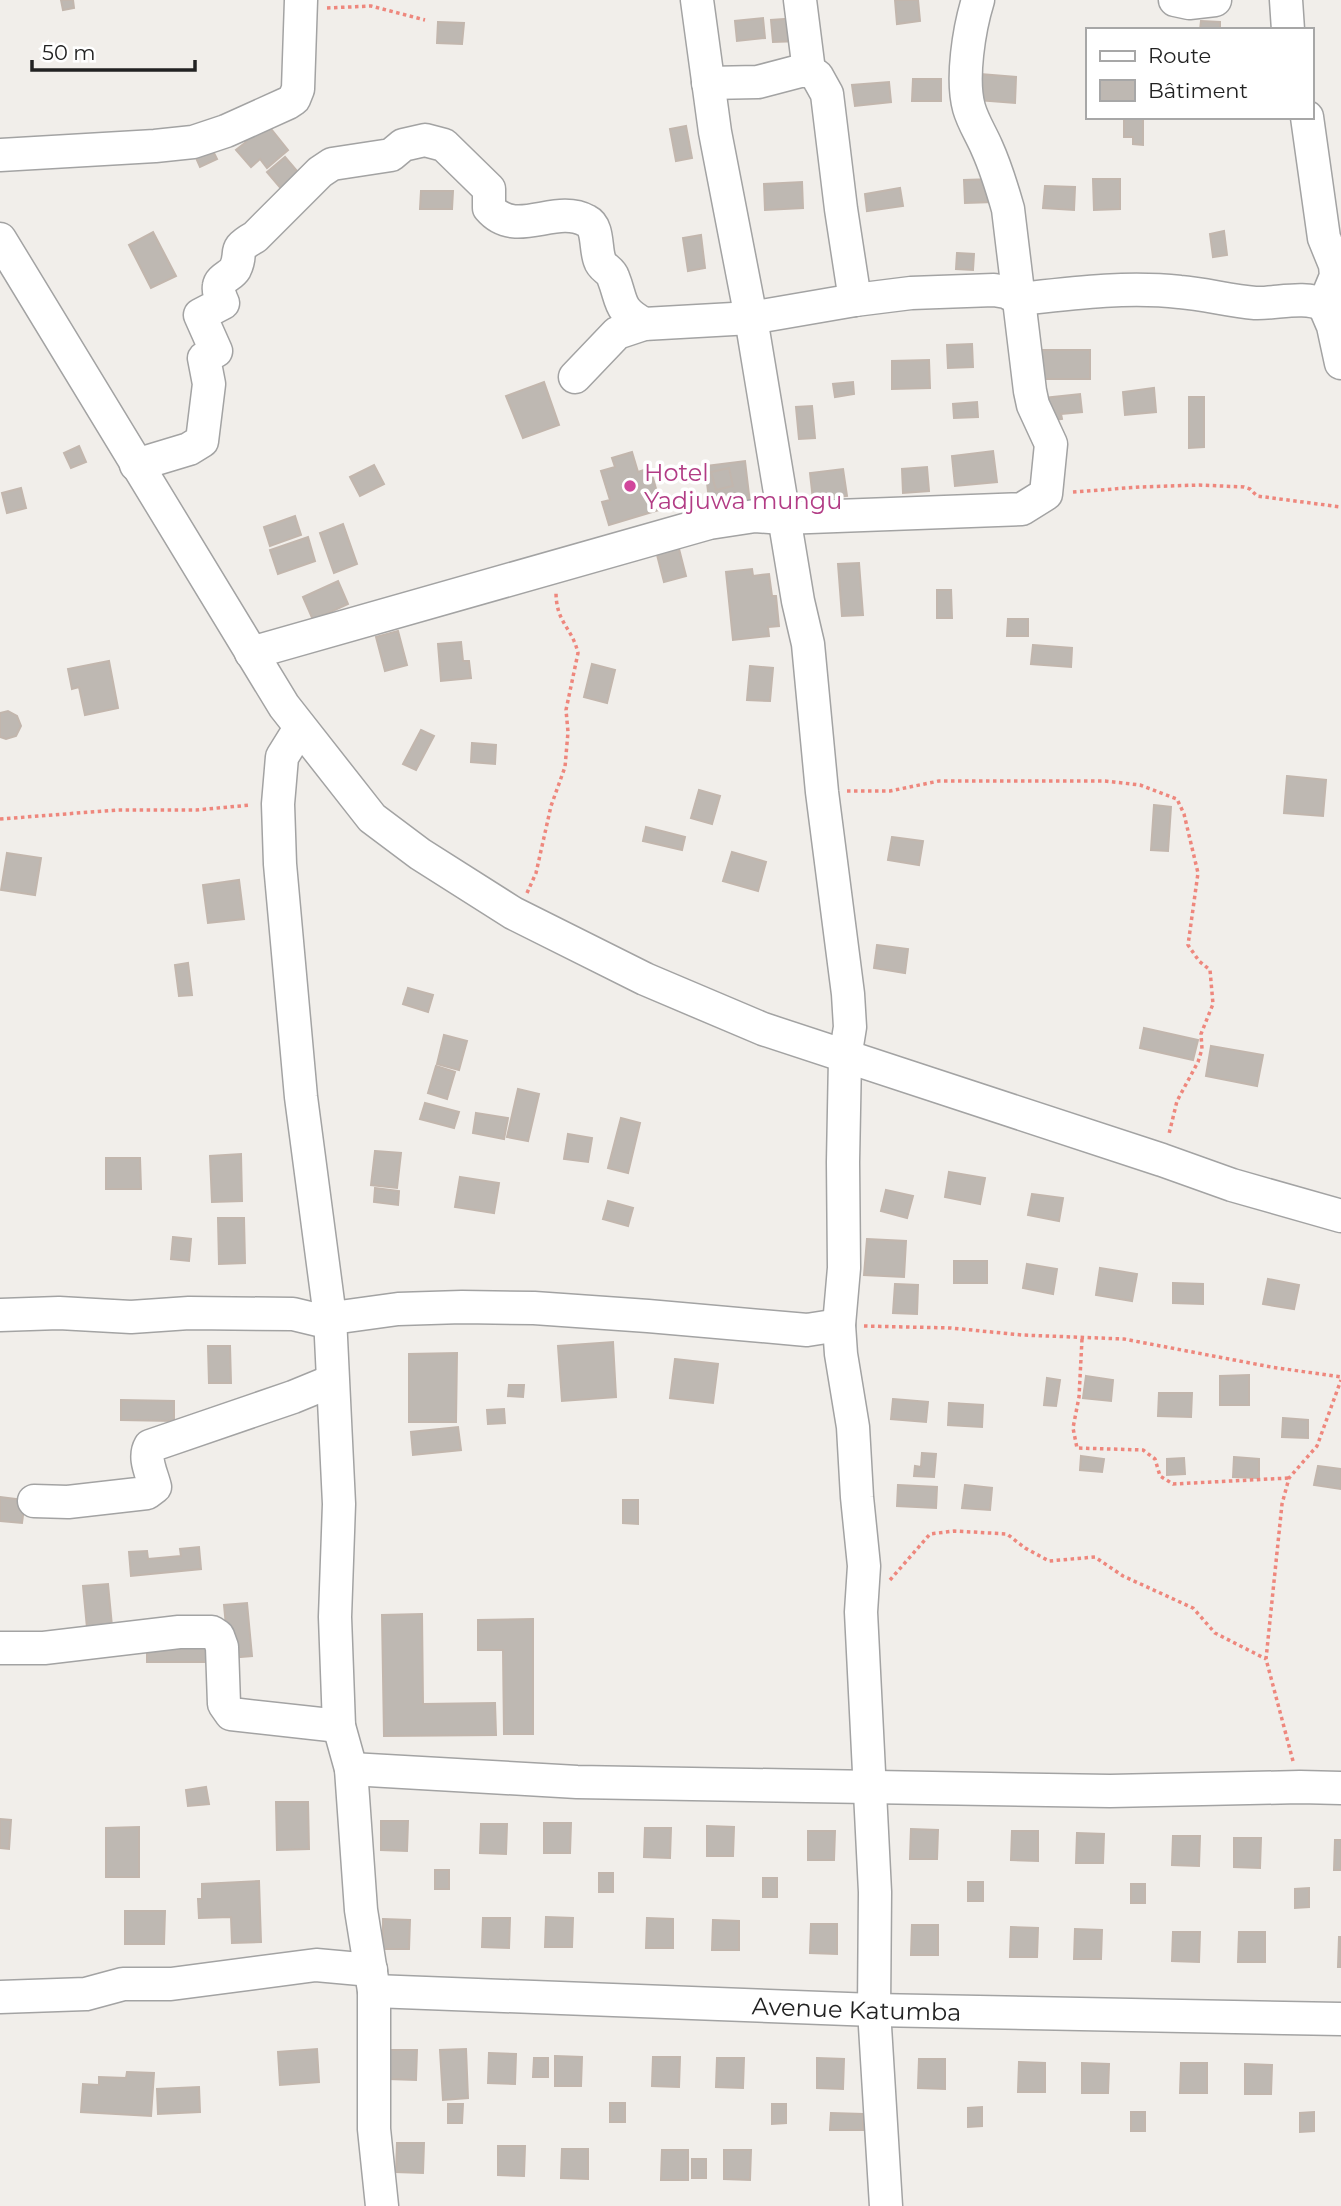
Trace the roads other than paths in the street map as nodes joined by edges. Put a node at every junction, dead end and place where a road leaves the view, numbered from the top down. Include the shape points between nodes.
1 (697, 0) edge
2 (800, 0) edge
3 (978, 0) edge
4 (1175, 0) edge
5 (1215, 0) edge
6 (1286, 0) edge
7 (301, 7) edge
8 (1288, 28) edge
9 (809, 71) junction
10 (708, 83) junction
11 (1307, 119) edge
12 (0, 155) edge
13 (0, 239) edge
14 (1020, 299) junction
15 (855, 300) junction
16 (751, 318) junction
17 (1333, 319) edge
18 (644, 324) junction
19 (1341, 363) edge
20 (575, 377) dead end
21 (136, 465) junction
22 (783, 517) junction
23 (251, 653) junction
24 (300, 729) junction
25 (845, 1058) junction
26 (1341, 1216) edge
27 (0, 1315) edge
28 (330, 1317) junction
29 (839, 1325) junction
30 (332, 1381) junction
31 (34, 1501) dead end
32 (0, 1648) edge
33 (339, 1726) junction
34 (351, 1769) junction
35 (869, 1785) junction
36 (1341, 1788) edge
37 (372, 1980) junction
38 (0, 1997) edge
39 (874, 2010) junction
40 (1341, 2019) edge
41 (382, 2206) edge
42 (886, 2206) edge

1 - 10 street
2 - 9 street
3 - 14 street via 968,61 968,105 1008,209
4 - 5 street
6 - 8 street
7 - 12 street via 299,89 288,103 193,142
9 - 10 street via 746,83
9 - 15 street via 827,94
10 - 16 street
11 - 17 street via 1324,238 1335,265
13 - 21 street
14 - 15 street via 986,290
14 - 17 street via 1180,291 1255,303 1318,303
14 - 22 street via 1030,391 1051,444 1046,494 1022,509
15 - 16 street
16 - 18 street
16 - 22 street
17 - 19 street
18 - 20 street via 617,333
18 - 21 street via 624,310 614,278 600,261 588,221 564,215 521,223 501,218 489,208 489,189 444,145 419,141 403,145 391,155 332,164 242,244 234,270 219,287 222,305 200,315 216,351 204,358 209,384 202,442
21 - 23 street
22 - 23 street via 709,523
22 - 25 street via 808,644 848,994 850,1027
23 - 24 street
24 - 25 street via 372,818 513,913 645,979
24 - 28 street via 282,757 280,864 301,1097
25 - 26 street via 1232,1185
25 - 29 street via 844,1268
27 - 28 street
28 - 29 street via 398,1308 498,1308 807,1330
28 - 30 street
29 - 35 street via 864,1566
30 - 31 street via 150,1446 147,1461 155,1487 147,1493
30 - 33 street via 339,1504 335,1617
32 - 33 street via 212,1632 222,1647 222,1693 231,1714
33 - 34 street
34 - 35 street via 577,1782
34 - 37 street via 361,1910
35 - 36 street via 1110,1791
35 - 39 street via 875,1892
37 - 38 street, Avenue Katumba via 316,1965 171,1984 123,1984 86,1994
37 - 39 street, Avenue Katumba via 610,2001
37 - 41 street via 374,2129
39 - 40 street, Avenue Katumba
39 - 42 street

